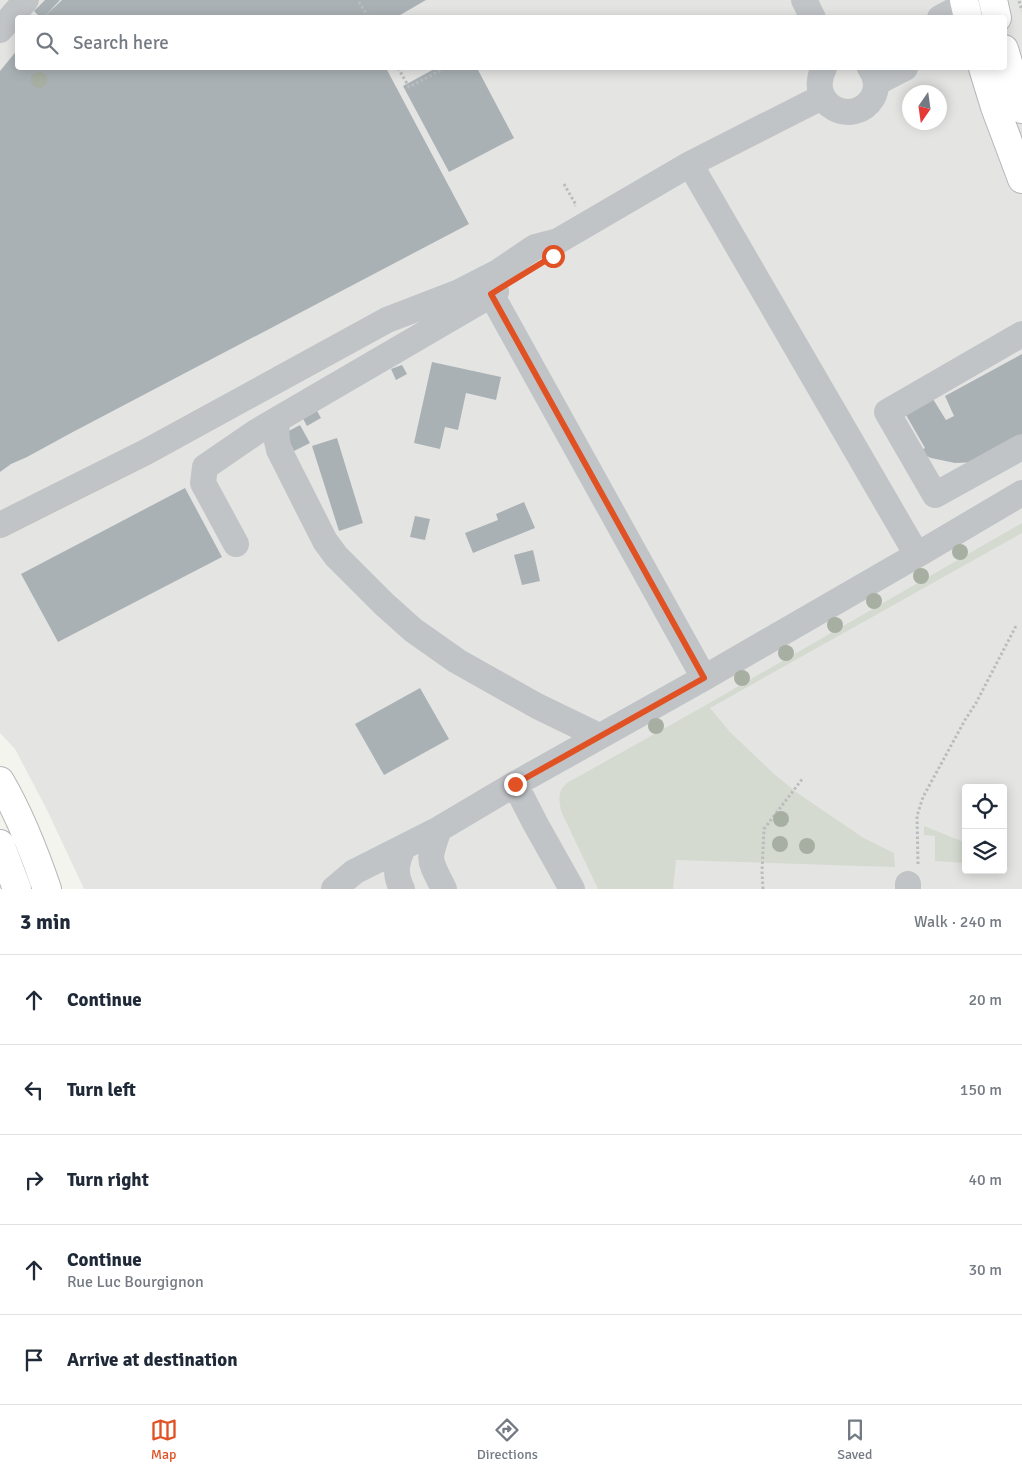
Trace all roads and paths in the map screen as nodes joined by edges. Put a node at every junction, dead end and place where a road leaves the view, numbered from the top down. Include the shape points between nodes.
1 (26, 0) edge
2 (804, 0) edge
3 (993, 0) edge
4 (1019, 0) edge
5 (359, 2) dead end
6 (968, 5) edge
7 (1022, 11) edge
8 (366, 15) edge
9 (811, 15) edge
10 (946, 15) edge
11 (996, 15) edge
12 (0, 30) edge
13 (1007, 59) edge
14 (399, 70) edge
15 (441, 70) edge
16 (823, 70) edge
17 (896, 70) edge
18 (984, 70) edge
19 (873, 75) edge
20 (822, 97) junction
21 (1022, 109) edge
22 (690, 164) junction
23 (1022, 180) edge
24 (558, 242) junction
25 (491, 294) junction
26 (1022, 334) edge
27 (278, 420) junction
28 (1022, 447) edge
29 (976, 473) junction
30 (1022, 493) edge
31 (995, 509) junction
32 (0, 525) edge
33 (236, 544) dead end
34 (917, 556) junction
35 (1017, 624) dead end
36 (704, 678) junction
37 (599, 736) junction
38 (803, 778) dead end
39 (0, 781) edge
40 (515, 784) junction
41 (438, 829) junction
42 (0, 844) edge
43 (404, 848) junction
44 (911, 879) edge
45 (17, 889) edge
46 (46, 889) edge
47 (334, 889) edge
48 (402, 889) edge
49 (444, 889) edge
50 (572, 889) edge
51 (764, 889) edge

1 - 12 street
2 - 9 street
3 - 11 main road
4 - 7 path
5 - 8 path
6 - 10 street
13 - 21 main road
14 - 15 path via 409,87
16 - 20 street via 819,86
17 - 19 street
18 - 23 main road
19 - 20 street via 874,94 860,110 838,111
20 - 22 street
22 - 24 street
22 - 34 street
24 - 25 street via 553,256
24 - 32 street via 535,247 498,272 457,293 387,320 146,452
25 - 27 street
25 - 36 street
26 - 29 street via 887,412 935,495
27 - 33 street via 205,467 203,483
27 - 37 street via 276,438 279,450 325,541 384,604 413,630 457,661
28 - 29 street
29 - 31 street
30 - 31 street
31 - 34 street
34 - 36 street
35 - 44 path via 923,797
36 - 37 street
37 - 40 street
38 - 51 path via 764,829
39 - 46 main road via 29,839
40 - 41 street
40 - 50 street
41 - 43 street
41 - 49 street via 430,856
42 - 45 main road
43 - 47 street via 354,872
43 - 48 street via 397,868

